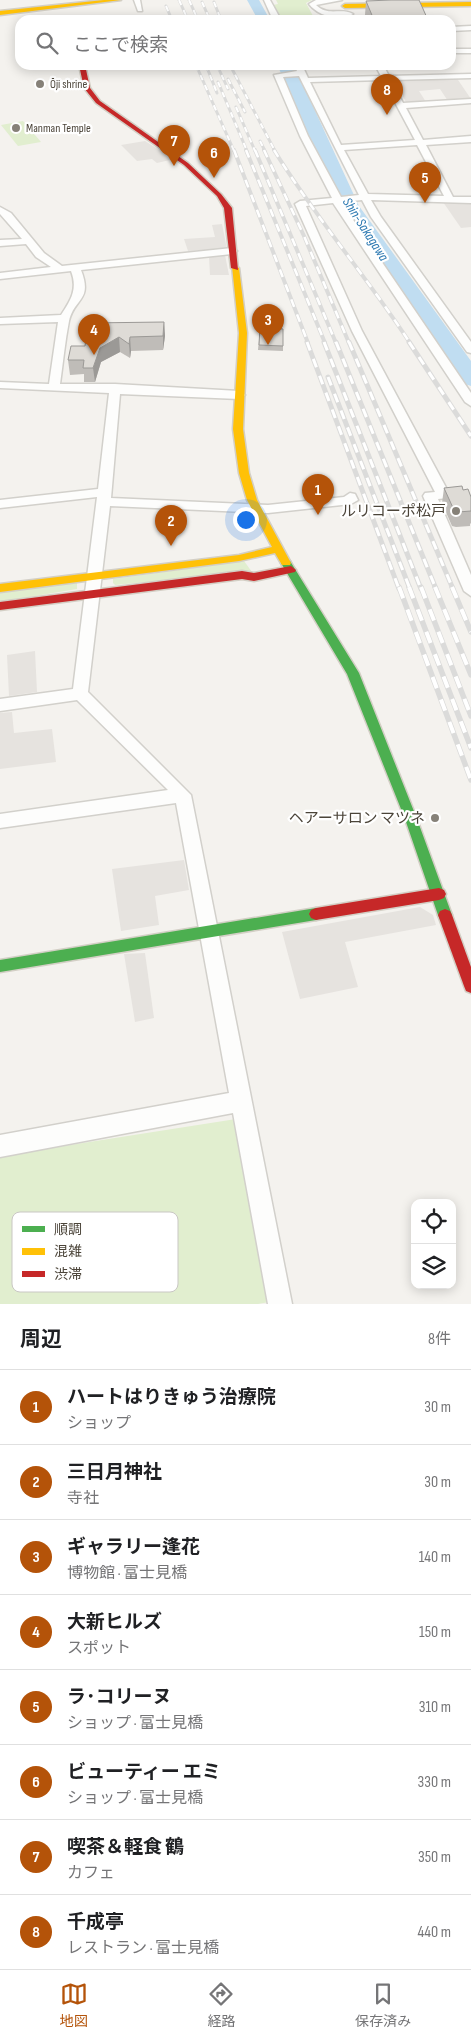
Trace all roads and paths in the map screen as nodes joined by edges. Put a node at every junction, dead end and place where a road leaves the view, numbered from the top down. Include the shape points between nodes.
1 (118, 0) edge
2 (137, 0) edge
3 (267, 0) edge
4 (59, 3) edge
5 (471, 4) edge
6 (346, 8) edge
7 (140, 10) dead end
8 (0, 13) edge
9 (64, 15) edge
10 (274, 15) edge
11 (471, 28) edge
12 (456, 29) edge
13 (456, 51) edge
14 (471, 51) edge
15 (83, 70) edge
16 (381, 70) edge
17 (302, 73) edge
18 (471, 76) edge
19 (385, 78) junction
20 (471, 101) edge
21 (400, 106) junction
22 (471, 139) edge
23 (420, 142) junction
24 (338, 148) junction
25 (362, 197) junction
26 (450, 199) junction
27 (336, 200) junction
28 (471, 200) edge
29 (1, 212) edge
30 (28, 241) junction
31 (0, 243) edge
32 (232, 252) junction
33 (75, 268) junction
34 (60, 269) junction
35 (0, 276) edge
36 (64, 318) junction
37 (0, 321) edge
38 (467, 337) edge
39 (471, 350) edge
40 (0, 385) edge
41 (54, 386) junction
42 (115, 388) junction
43 (239, 395) junction
44 (471, 402) edge
45 (104, 497) junction
46 (350, 497) dead end
47 (0, 504) edge
48 (256, 509) junction
49 (277, 549) junction
50 (291, 570) junction
51 (94, 576) junction
52 (0, 588) edge
53 (471, 591) edge
54 (91, 594) junction
55 (0, 606) edge
56 (80, 694) junction
57 (0, 705) edge
58 (183, 795) junction
59 (0, 821) edge
60 (439, 894) junction
61 (210, 931) junction
62 (0, 966) edge
63 (471, 986) edge
64 (241, 1101) junction
65 (0, 1146) edge
66 (280, 1304) edge

1 - 4 street
2 - 7 street
3 - 10 street
4 - 8 street
4 - 9 street
5 - 6 street
11 - 12 street
13 - 14 street
15 - 32 street via 86,86 92,95 120,119 189,165 222,198 228,208
16 - 19 street
17 - 19 street
17 - 24 street
17 - 27 street via 278,75
18 - 19 street
19 - 21 street
20 - 21 street
21 - 23 street
22 - 23 street
23 - 24 street
23 - 26 street
24 - 25 street
25 - 26 street
25 - 27 street
25 - 38 street via 398,250
26 - 28 street
27 - 44 street
27 - 53 street via 300,204 357,331 447,495 430,496
29 - 30 street
30 - 31 street
30 - 34 street via 40,255
32 - 33 street
32 - 43 street via 243,333
33 - 34 street
33 - 36 street via 81,292
34 - 35 street
36 - 37 street
36 - 41 street
38 - 39 street
40 - 41 street
41 - 42 street
42 - 43 street
42 - 45 street
43 - 48 street via 241,455
45 - 47 street
45 - 48 street
45 - 51 street
46 - 48 street via 351,500
48 - 49 street
49 - 50 street
49 - 51 street via 239,558
50 - 54 street via 254,577 242,575
50 - 60 street via 353,674
51 - 52 street
51 - 54 street
54 - 55 street
54 - 56 street
56 - 57 street
56 - 58 street
58 - 59 street
58 - 61 street
60 - 61 street
60 - 63 street
61 - 62 street
61 - 64 street
64 - 65 street
64 - 66 street

